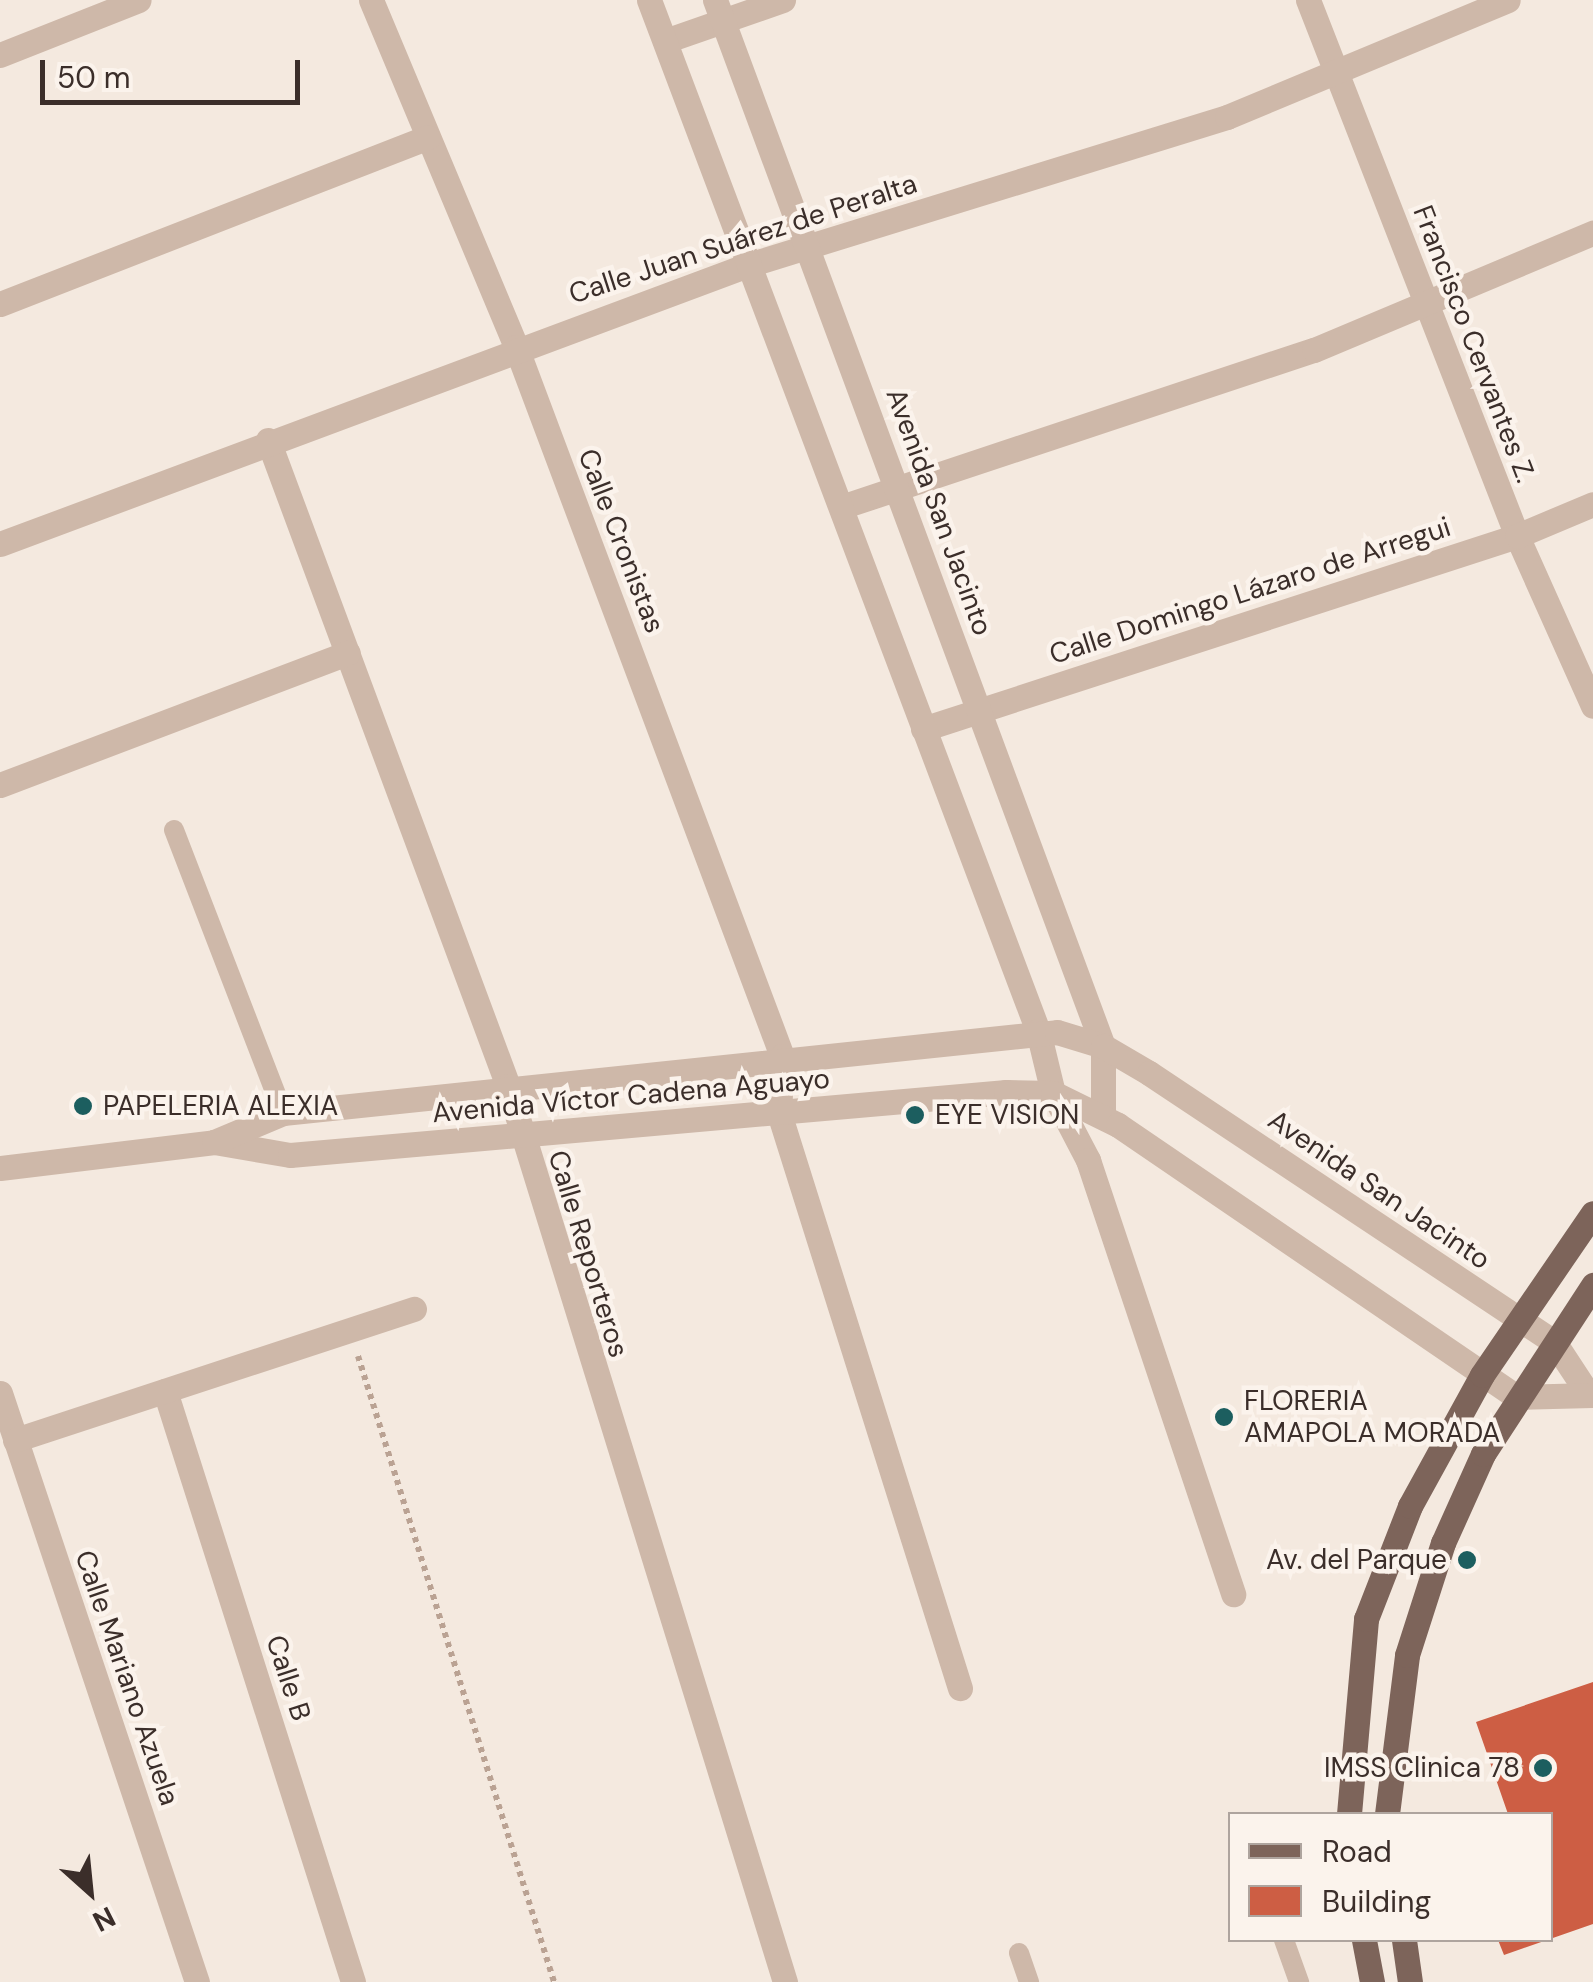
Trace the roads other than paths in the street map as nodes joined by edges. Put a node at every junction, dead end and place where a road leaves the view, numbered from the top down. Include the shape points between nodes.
1 (139, 0) edge
2 (371, 0) edge
3 (649, 0) edge
4 (784, 0) edge
5 (1308, 0) edge
6 (1508, 0) edge
7 (719, 11) edge
8 (665, 41) junction
9 (0, 55) edge
10 (1335, 71) junction
11 (428, 137) junction
12 (1593, 233) edge
13 (809, 246) junction
14 (748, 265) junction
15 (1426, 302) junction
16 (0, 304) edge
17 (516, 347) junction
18 (268, 440) junction
19 (898, 488) junction
20 (1593, 504) edge
21 (841, 507) junction
22 (1517, 536) junction
23 (0, 544) edge
24 (348, 654) junction
25 (1593, 706) edge
26 (981, 711) junction
27 (923, 729) junction
28 (0, 785) edge
29 (174, 830) dead end
30 (1038, 1030) junction
31 (1103, 1046) junction
32 (782, 1056) junction
33 (508, 1086) junction
34 (1053, 1094) junction
35 (283, 1113) junction
36 (779, 1113) junction
37 (1104, 1116) junction
38 (520, 1137) junction
39 (214, 1142) junction
40 (1088, 1160) junction
41 (0, 1168) edge
42 (1593, 1214) edge
43 (1593, 1285) edge
44 (414, 1310) dead end
45 (1520, 1320) junction
46 (1554, 1342) junction
47 (1482, 1375) junction
48 (165, 1391) junction
49 (0, 1393) edge
50 (1590, 1394) edge
51 (1518, 1397) junction
52 (15, 1440) junction
53 (1234, 1594) dead end
54 (960, 1688) dead end
55 (1349, 1812) edge
56 (1387, 1812) edge
57 (1285, 1942) edge
58 (1364, 1942) edge
59 (1404, 1942) edge
60 (1019, 1953) dead end
61 (197, 1982) edge
62 (353, 1982) edge
63 (785, 1982) edge
64 (1029, 1982) edge
65 (1299, 1982) edge
66 (1372, 1982) edge
67 (1410, 1982) edge

1 - 9 street
2 - 11 street, Calle Cronistas
3 - 8 street
4 - 7 street
5 - 10 street, Francisco Cervantes Z.
6 - 10 street, Calle Juan Suárez de Peralta
7 - 8 street
7 - 13 street, Avenida San Jacinto
8 - 14 street
10 - 13 street, Calle Juan Suárez de Peralta via 1226,117
10 - 15 street, Francisco Cervantes Z.
11 - 16 street
11 - 17 street, Calle Cronistas
12 - 15 street
13 - 14 street, Calle Juan Suárez de Peralta
13 - 19 street, Avenida San Jacinto
14 - 17 street, Calle Juan Suárez de Peralta
14 - 21 street
15 - 19 street via 1314,350
15 - 22 street, Francisco Cervantes Z.
17 - 18 street, Calle Juan Suárez de Peralta
17 - 32 street, Calle Cronistas
18 - 23 street, Calle Juan Suárez de Peralta
18 - 24 street, Calle Reporteros
19 - 21 street
19 - 26 street, Avenida San Jacinto
20 - 22 street, Calle Domingo Lázaro de Arregui
21 - 27 street
22 - 25 street, Francisco Cervantes Z.
22 - 26 street, Calle Domingo Lázaro de Arregui
24 - 28 street
24 - 33 street, Calle Reporteros
26 - 27 street, Calle Domingo Lázaro de Arregui
26 - 31 street, Avenida San Jacinto
27 - 30 street
29 - 35 lane
30 - 31 street, Avenida San Jacinto
30 - 32 street, Avenida Víctor Cadena Aguayo
30 - 34 street
31 - 37 street, Avenida San Jacinto
31 - 45 street, Avenida San Jacinto
32 - 33 street, Avenida Víctor Cadena Aguayo
32 - 36 street, Calle Cronistas
33 - 35 street, Avenida Víctor Cadena Aguayo
33 - 38 street, Calle Reporteros
34 - 36 street, Avenida Víctor Cadena Aguayo via 1006,1092
34 - 37 street
34 - 40 street
35 - 39 street, Avenida Víctor Cadena Aguayo
36 - 38 street, Avenida Víctor Cadena Aguayo
36 - 54 street
37 - 40 street
37 - 47 street
38 - 39 street, Avenida Víctor Cadena Aguayo via 290,1155
38 - 63 street, Calle Reporteros
39 - 41 street, Avenida Víctor Cadena Aguayo
40 - 53 street
42 - 45 main road
43 - 46 main road
44 - 48 street
45 - 46 street, Avenida San Jacinto
45 - 47 main road
46 - 50 street
46 - 51 main road
47 - 51 street
47 - 55 main road via 1410,1506 1366,1619
48 - 52 street
48 - 62 street, Calle B
49 - 52 street, Calle Mariano Azuela
50 - 51 street
51 - 56 main road via 1443,1543 1407,1656
52 - 61 street, Calle Mariano Azuela
57 - 65 lane
58 - 66 main road
59 - 67 main road
60 - 64 lane

